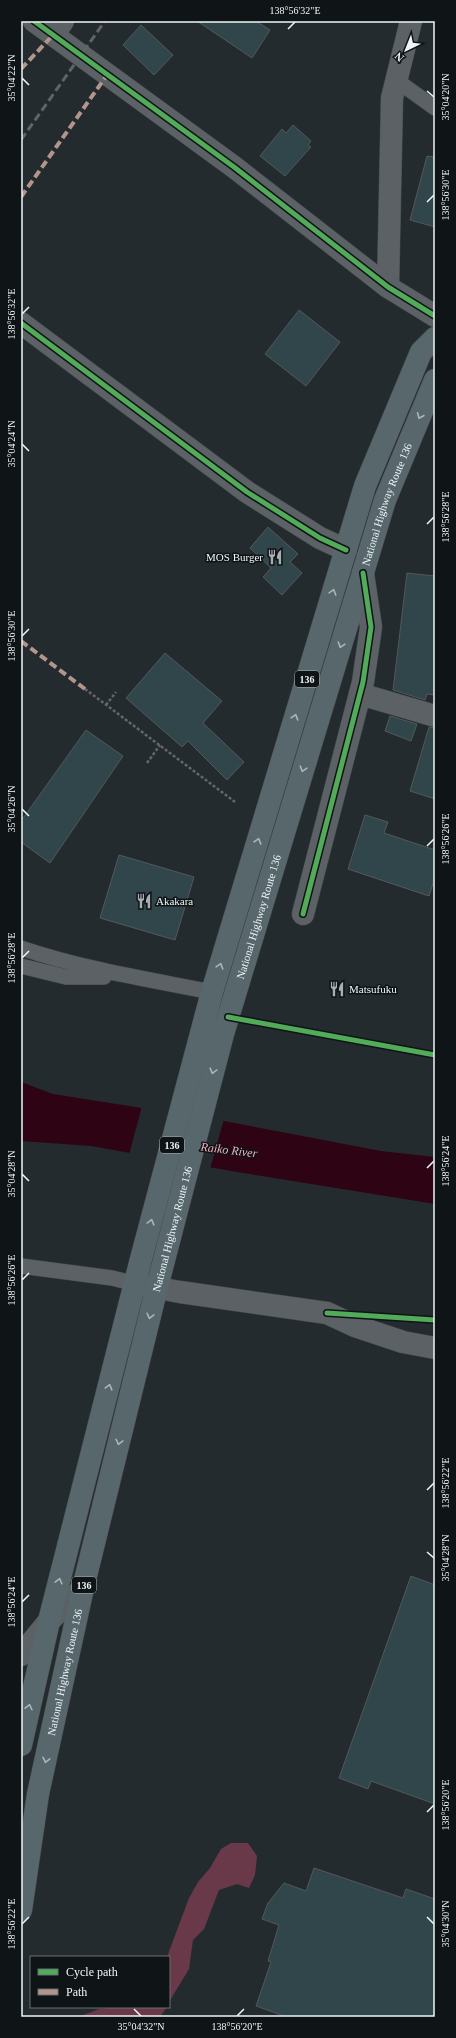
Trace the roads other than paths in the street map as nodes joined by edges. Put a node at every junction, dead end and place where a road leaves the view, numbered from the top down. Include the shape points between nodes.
1 (34, 21) edge
2 (411, 21) edge
3 (58, 28) edge
4 (396, 80) junction
5 (435, 108) edge
6 (388, 287) junction
7 (435, 316) edge
8 (21, 323) edge
9 (435, 338) edge
10 (435, 380) edge
11 (346, 550) junction
12 (363, 573) junction
13 (360, 694) junction
14 (435, 716) edge
15 (303, 914) dead end
16 (21, 948) edge
17 (21, 966) edge
18 (133, 977) junction
19 (212, 992) junction
20 (212, 1032) junction
21 (21, 1266) edge
22 (146, 1285) junction
23 (435, 1348) edge
24 (83, 1588) junction
25 (49, 1621) junction
26 (21, 1655) edge
27 (21, 1745) edge
28 (21, 1910) edge

1 - 3 street
2 - 4 street
3 - 6 street
4 - 5 lane
4 - 6 street via 392,98
6 - 7 street
8 - 11 street via 247,492 320,538
9 - 11 highway, National Highway Route 136 / 136 via 421,352 365,486
10 -> 12 highway, National Highway Route 136 / 136 via 385,500
19 -> 11 highway, National Highway Route 136 / 136
12 - 13 street via 371,627
12 -> 20 highway, National Highway Route 136 / 136
13 - 14 street
13 - 15 street
16 - 18 lane via 60,961
17 - 18 lane via 66,977
18 - 19 lane
19 - 20 highway, National Highway Route 136 / 136
20 -> 22 highway, National Highway Route 136 / 136 via 163,1264
22 -> 20 highway, National Highway Route 136 / 136 via 141,1259
21 - 22 lane
22 - 23 street via 327,1313 355,1326 403,1342
22 -> 24 highway, National Highway Route 136 / 136
25 -> 22 highway, National Highway Route 136 / 136
24 - 25 street
24 -> 28 highway, National Highway Route 136 / 136 via 38,1794
25 - 26 street
27 -> 25 highway, National Highway Route 136 / 136

